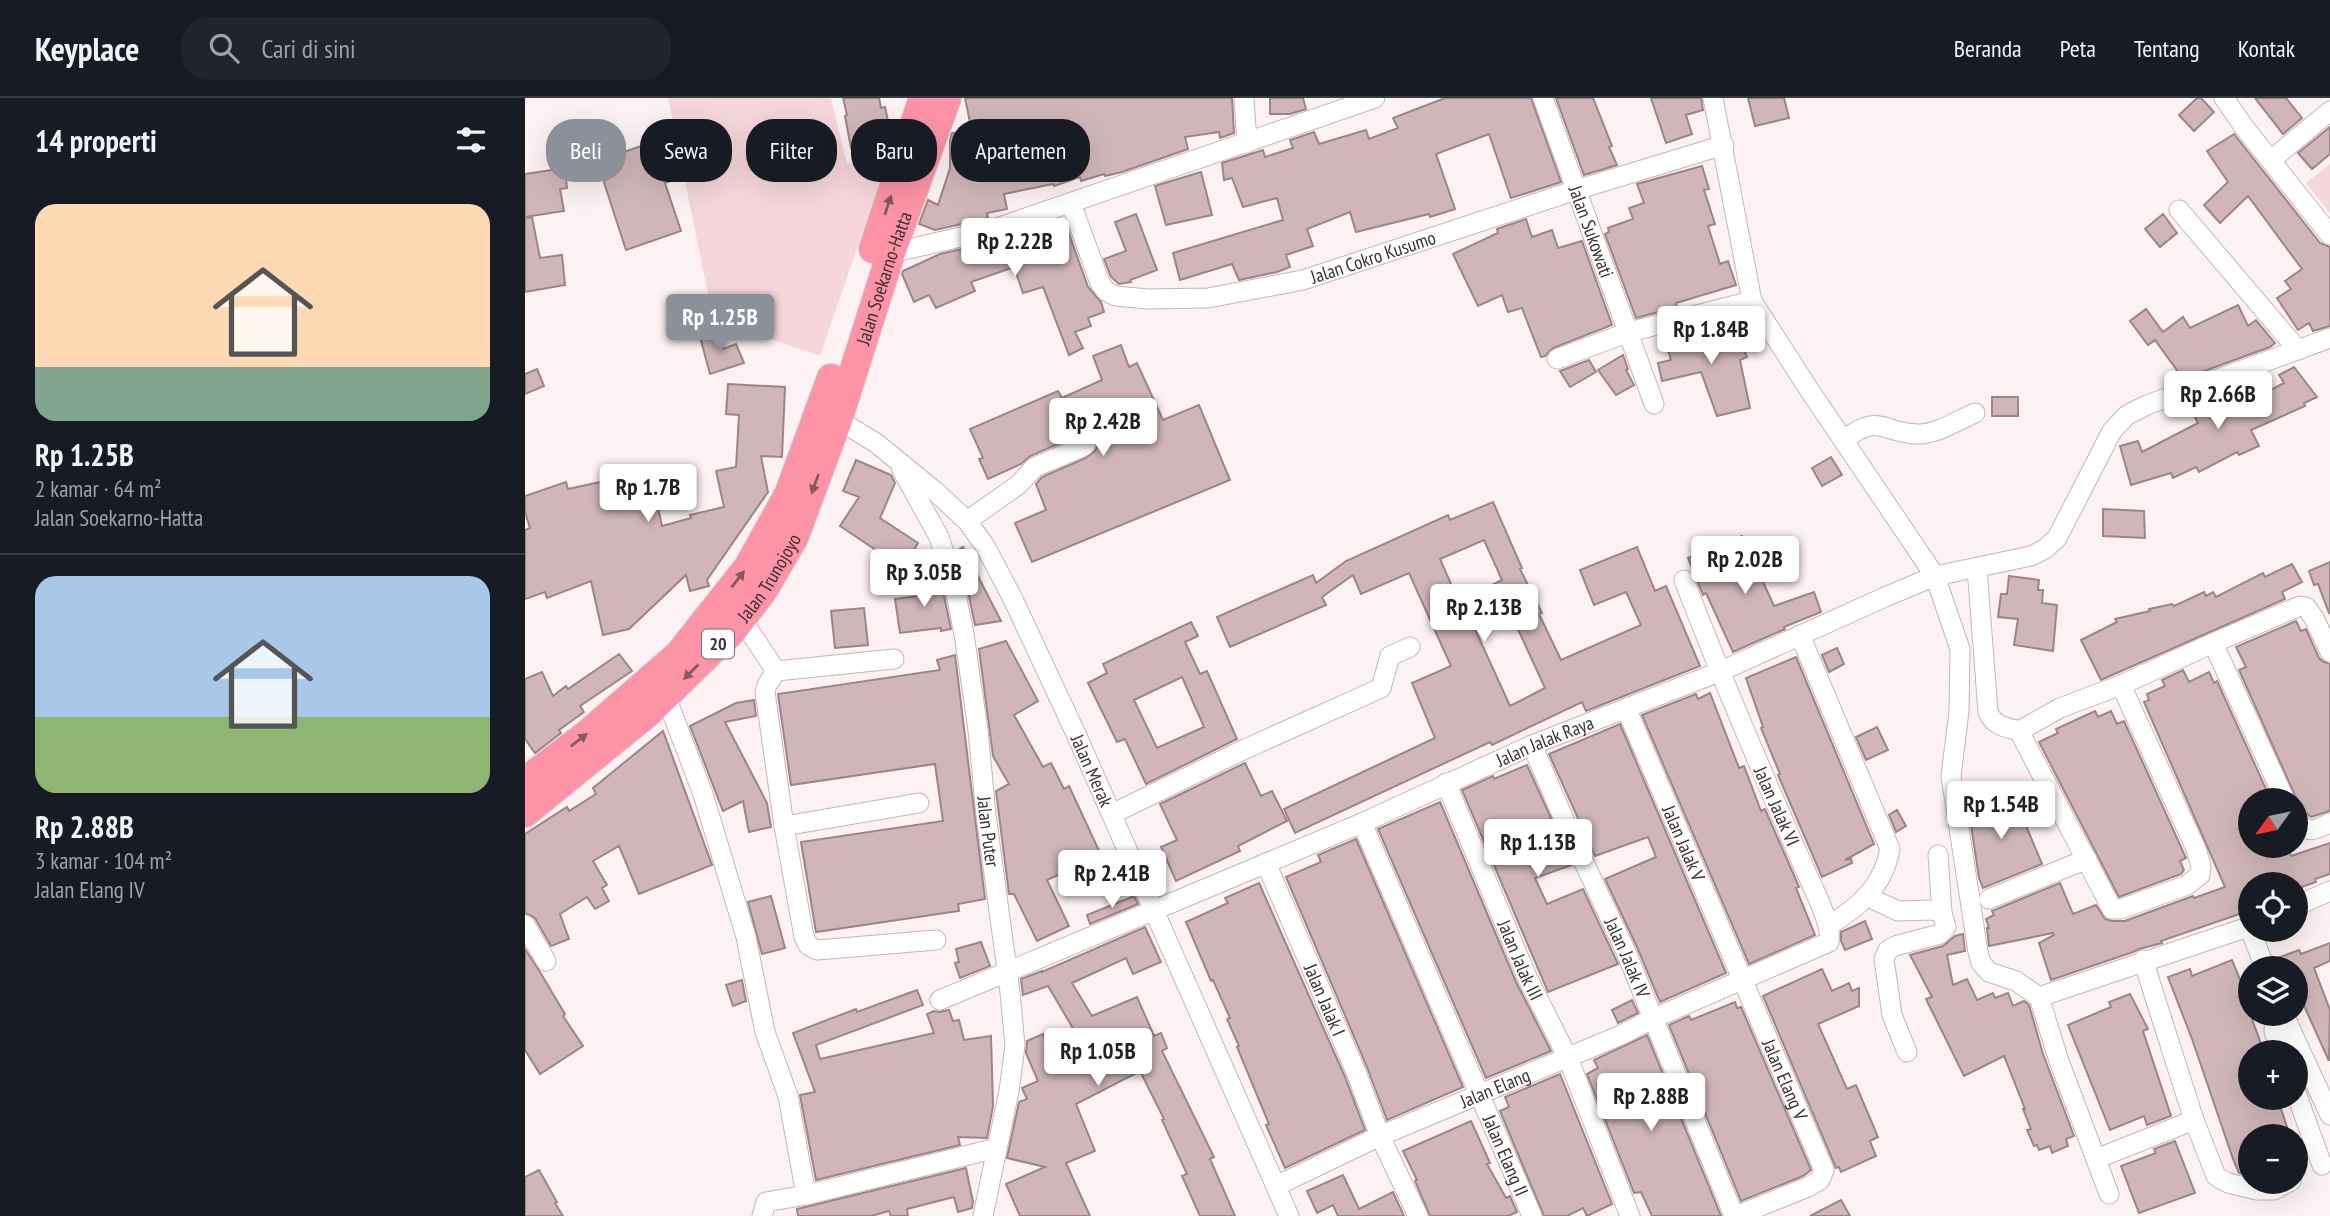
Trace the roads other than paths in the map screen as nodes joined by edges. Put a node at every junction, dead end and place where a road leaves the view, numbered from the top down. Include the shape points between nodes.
1 (923, 98) edge
2 (947, 98) edge
3 (1244, 98) edge
4 (1375, 98) edge
5 (1543, 98) edge
6 (1713, 98) edge
7 (2224, 98) edge
8 (2330, 111) edge
9 (1247, 143) junction
10 (1724, 145) junction
11 (2271, 160) junction
12 (1576, 190) junction
13 (1071, 203) junction
14 (2179, 210) dead end
15 (2330, 235) edge
16 (891, 253) junction
17 (1752, 301) junction
18 (1629, 332) junction
19 (2330, 338) edge
20 (2298, 350) junction
21 (1557, 359) dead end
22 (1654, 404) dead end
23 (1975, 413) dead end
24 (830, 415) junction
25 (1126, 415) dead end
26 (1844, 440) junction
27 (895, 458) junction
28 (967, 521) junction
29 (1977, 568) junction
30 (1935, 576) junction
31 (1683, 580) dead end
32 (743, 620) junction
33 (1800, 635) junction
34 (2213, 643) junction
35 (1410, 648) dead end
36 (2330, 652) edge
37 (894, 659) dead end
38 (776, 671) junction
39 (1719, 672) junction
40 (2121, 685) junction
41 (666, 697) junction
42 (1626, 708) junction
43 (2019, 731) junction
44 (1532, 745) junction
45 (525, 782) edge
46 (1446, 783) junction
47 (2279, 788) edge
48 (919, 803) dead end
49 (525, 813) edge
50 (1112, 814) junction
51 (1362, 823) junction
52 (2330, 823) edge
53 (785, 826) junction
54 (2308, 831) edge
55 (1938, 855) dead end
56 (2087, 859) junction
57 (1266, 863) junction
58 (2330, 891) edge
59 (1868, 897) junction
60 (1989, 898) dead end
61 (2308, 901) edge
62 (1154, 909) junction
63 (1942, 913) junction
64 (525, 925) edge
65 (2238, 930) edge
66 (1828, 934) junction
67 (936, 940) dead end
68 (2143, 960) junction
69 (546, 961) dead end
70 (1006, 974) junction
71 (1741, 980) junction
72 (2039, 997) junction
73 (940, 1000) dead end
74 (1652, 1019) junction
75 (2289, 1026) edge
76 (1907, 1052) dead end
77 (1568, 1058) junction
78 (1479, 1095) junction
79 (2303, 1110) edge
80 (2330, 1115) edge
81 (2194, 1120) junction
82 (1380, 1136) junction
83 (997, 1148) junction
84 (2096, 1159) junction
85 (2326, 1163) edge
86 (2308, 1173) edge
87 (2238, 1185) edge
88 (1276, 1186) junction
89 (2109, 1194) dead end
90 (806, 1195) junction
91 (762, 1216) edge
92 (983, 1216) edge
93 (1289, 1216) edge
94 (1418, 1216) edge
95 (1532, 1216) edge
96 (1630, 1216) edge
97 (1735, 1216) edge

24 -> 1 highway, Jalan Soekarno-Hatta / 20
2 - 16 highway, Jalan Soekarno-Hatta / 20
3 - 9 street
4 - 9 street
5 - 12 street, Jalan Sukowati
6 - 10 street
7 - 11 street
8 - 11 street
9 - 13 street
10 - 12 street, Jalan Cokro Kusumo
10 - 17 street
11 - 15 street
12 - 13 street, Jalan Cokro Kusumo via 1303,280 1196,298 1126,297 1106,291
12 - 18 street, Jalan Sukowati
13 - 16 street via 991,230
14 - 20 street
16 - 24 highway, Jalan Soekarno-Hatta / 20
17 - 18 street
17 - 26 street
18 - 21 street
18 - 22 street, Jalan Sukowati
19 - 20 street, Jalan Jalak Raya
20 - 29 street, Jalan Jalak Raya via 2127,415 2112,431 2057,538 2031,556
23 - 26 street via 1919,435 1873,424
24 - 27 street, Jalan Merak
24 -> 32 highway, Jalan Trunojoyo / 20 via 794,538
45 -> 24 highway, Jalan Trunojoyo / 20 via 679,654 748,567
25 - 28 street via 1092,432 1080,448 1035,467 1018,485
26 - 30 street
27 - 28 street, Jalan Merak
27 - 70 street, Jalan Puter via 939,537 954,584 978,730
28 - 50 street, Jalan Merak via 1012,597
29 - 30 street, Jalan Jalak Raya
29 - 43 street via 1988,712 2000,726
30 - 33 street, Jalan Jalak Raya
30 - 72 street via 1960,649 1951,776 1978,952 1989,972 2016,981
31 - 39 street, Jalan Jalak VI
32 - 38 street
32 -> 41 highway, Jalan Trunojoyo / 20
33 - 39 street, Jalan Jalak Raya
33 - 59 street via 1889,843 1889,854
34 - 36 street via 2292,608 2306,607
34 - 40 street
34 - 47 street
35 - 50 street via 1390,656 1381,688
37 - 38 street
38 - 53 street via 765,692
39 - 42 street, Jalan Jalak Raya
39 - 66 street, Jalan Jalak VI via 1811,884
40 - 43 street via 2060,708
40 - 56 street via 2196,849 2200,875 2187,885 2116,910
41 - 49 highway, Jalan Trunojoyo / 20
41 - 90 street via 703,794 746,937 765,1032 788,1096
42 - 44 street, Jalan Jalak Raya
42 - 71 street, Jalan Jalak V
43 - 56 street
44 - 46 street, Jalan Jalak Raya
44 - 74 street, Jalan Jalak IV
46 - 51 street, Jalan Jalak Raya
46 - 77 street, Jalan Jalak III via 1527,977
48 - 53 street
50 - 62 street, Jalan Merak
51 - 57 street, Jalan Jalak Raya
51 - 78 street, Jalan Elang II
52 - 54 street
53 - 67 street via 804,937 811,949
55 - 63 street
56 - 60 street
57 - 62 street, Jalan Jalak Raya
57 - 82 street, Jalan Jalak I
58 - 61 street
59 - 63 street via 1898,911
59 - 66 street, Jalan Elang
62 - 70 street, Jalan Jalak Raya
62 - 88 street, Jalan Merak
63 - 76 street via 1946,927 1940,934 1895,946 1884,959 1892,1015
64 - 69 street
65 - 68 street
66 - 71 street, Jalan Elang
68 - 72 street
68 - 81 street
70 - 73 street, Jalan Jalak Raya
70 - 83 street, Jalan Puter via 1015,1046
71 - 74 street, Jalan Elang
71 - 97 street, Jalan Elang V via 1824,1170 1820,1180 1808,1187
72 - 84 street
74 - 77 street, Jalan Elang
74 - 97 street, Jalan Jalak IV
75 - 80 street
77 - 78 street, Jalan Elang
77 - 96 street, Jalan Jalak III
78 - 82 street, Jalan Elang
78 - 95 street, Jalan Elang II
79 - 85 street
81 - 84 street
81 - 87 street via 2219,1179
82 - 88 street, Jalan Elang
82 - 94 street, Jalan Jalak I
83 - 90 street
83 - 92 street, Jalan Puter
84 - 89 street
85 - 86 street
88 - 93 street, Jalan Merak
90 - 91 street via 766,1202

